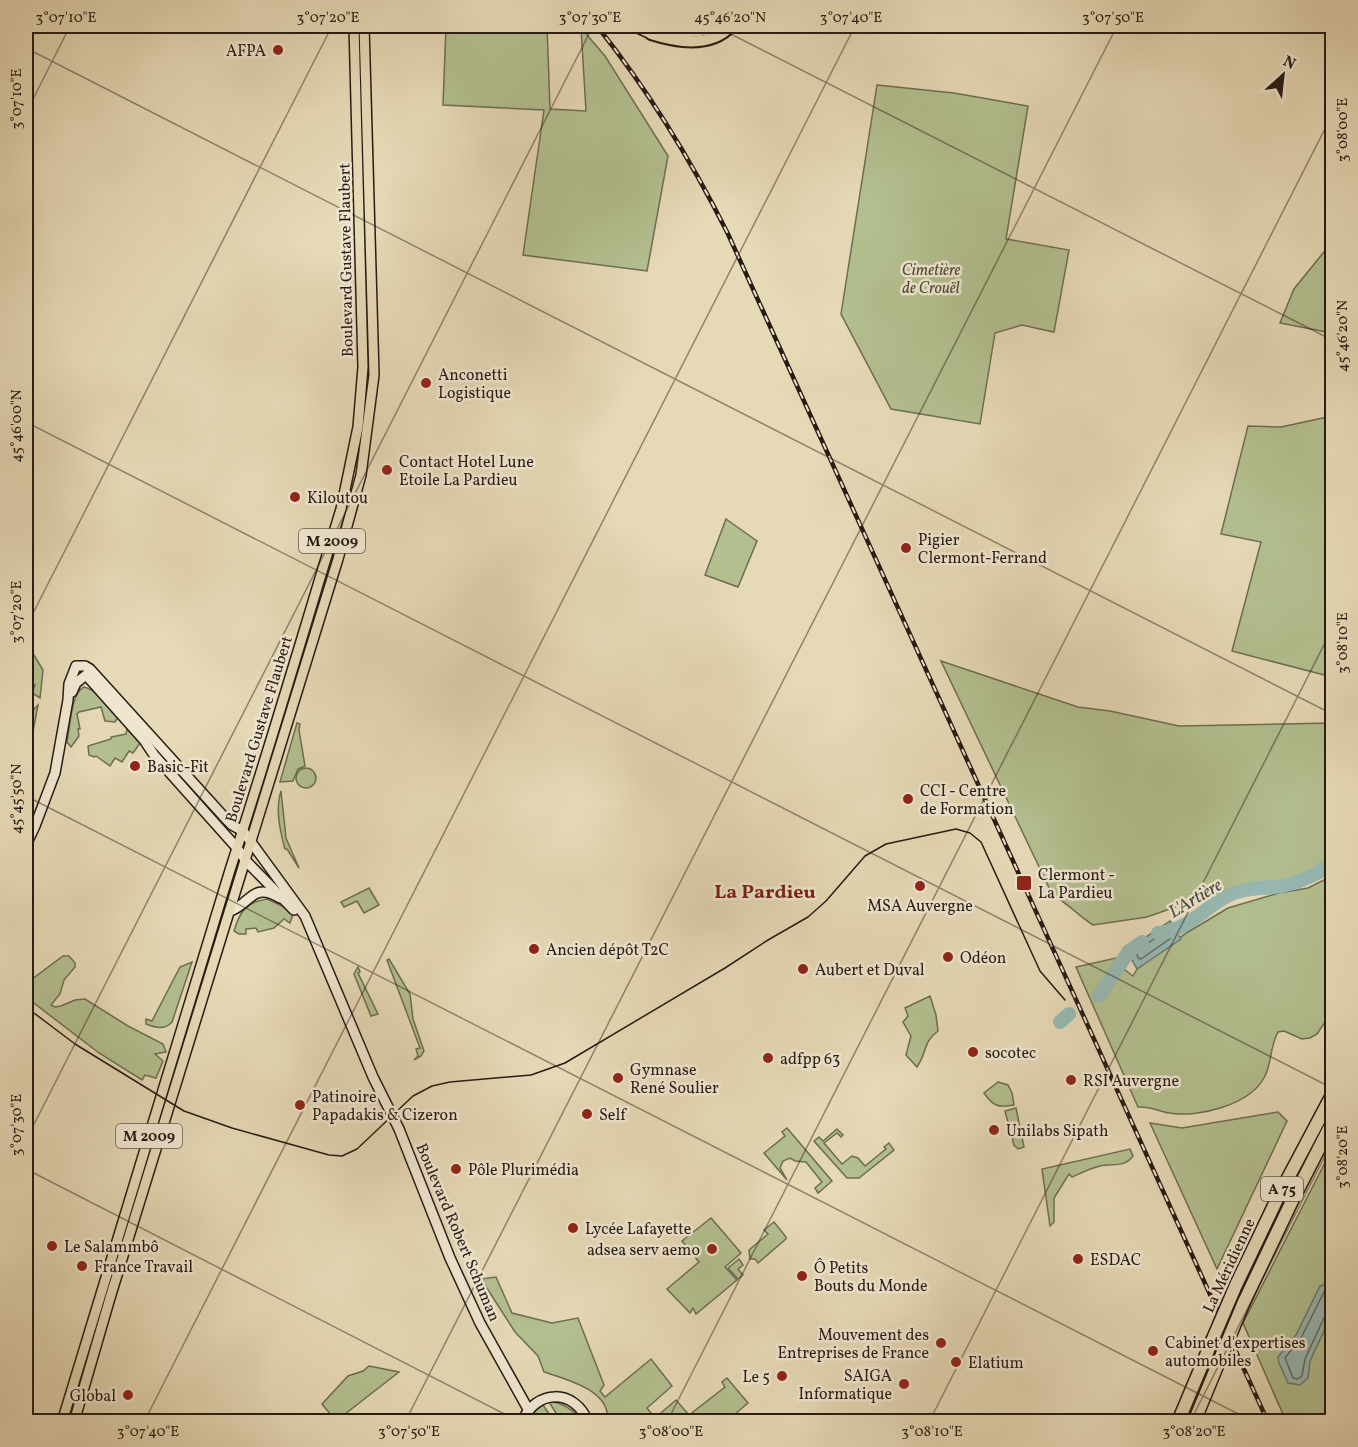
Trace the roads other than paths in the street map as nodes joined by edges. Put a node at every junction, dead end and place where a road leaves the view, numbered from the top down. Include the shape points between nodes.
1 (354, 26) edge
2 (364, 26) edge
3 (633, 26) edge
4 (717, 26) edge
5 (731, 26) edge
6 (654, 30) edge
7 (68, 699) junction
8 (243, 831) junction
9 (251, 844) junction
10 (26, 845) edge
11 (237, 848) junction
12 (246, 861) junction
13 (285, 901) junction
14 (230, 911) junction
15 (308, 926) junction
16 (1332, 1095) edge
17 (1332, 1123) edge
18 (528, 1409) junction
19 (62, 1422) edge
20 (74, 1422) edge
21 (522, 1422) edge
22 (588, 1422) edge
23 (1178, 1422) edge
24 (1194, 1422) edge

1 - 8 main road, Boulevard Gustave Flaubert / M 2009 via 363,340 358,427 341,509
2 - 9 main road, Boulevard Gustave Flaubert / M 2009 via 372,403 357,494
3 - 6 main road
4 - 6 highway via 690,32
5 - 6 highway via 715,37 695,41 668,39
7 - 8 main road via 76,666 90,669 226,819
7 - 10 main road via 55,773
7 - 11 main road via 76,683 86,675
8 - 9 main road
8 - 11 main road, Boulevard Gustave Flaubert / M 2009
9 - 12 main road, Boulevard Gustave Flaubert / M 2009
9 - 15 main road via 301,910
11 - 12 main road
11 - 19 main road, Boulevard Gustave Flaubert / M 2009
12 - 13 main road
12 - 14 main road, Boulevard Gustave Flaubert / M 2009
13 - 14 main road via 271,893 256,893
13 - 15 main road
14 - 20 main road, Boulevard Gustave Flaubert / M 2009
15 - 18 main road, Boulevard Robert Schuman via 399,1129 450,1259
16 - 23 highway, La Méridienne / A 75, bridge via 1236,1285
17 - 24 highway, La Méridienne / A 75, bridge via 1244,1302
18 - 21 main road
18 - 22 main road via 543,1399 564,1398 579,1407

